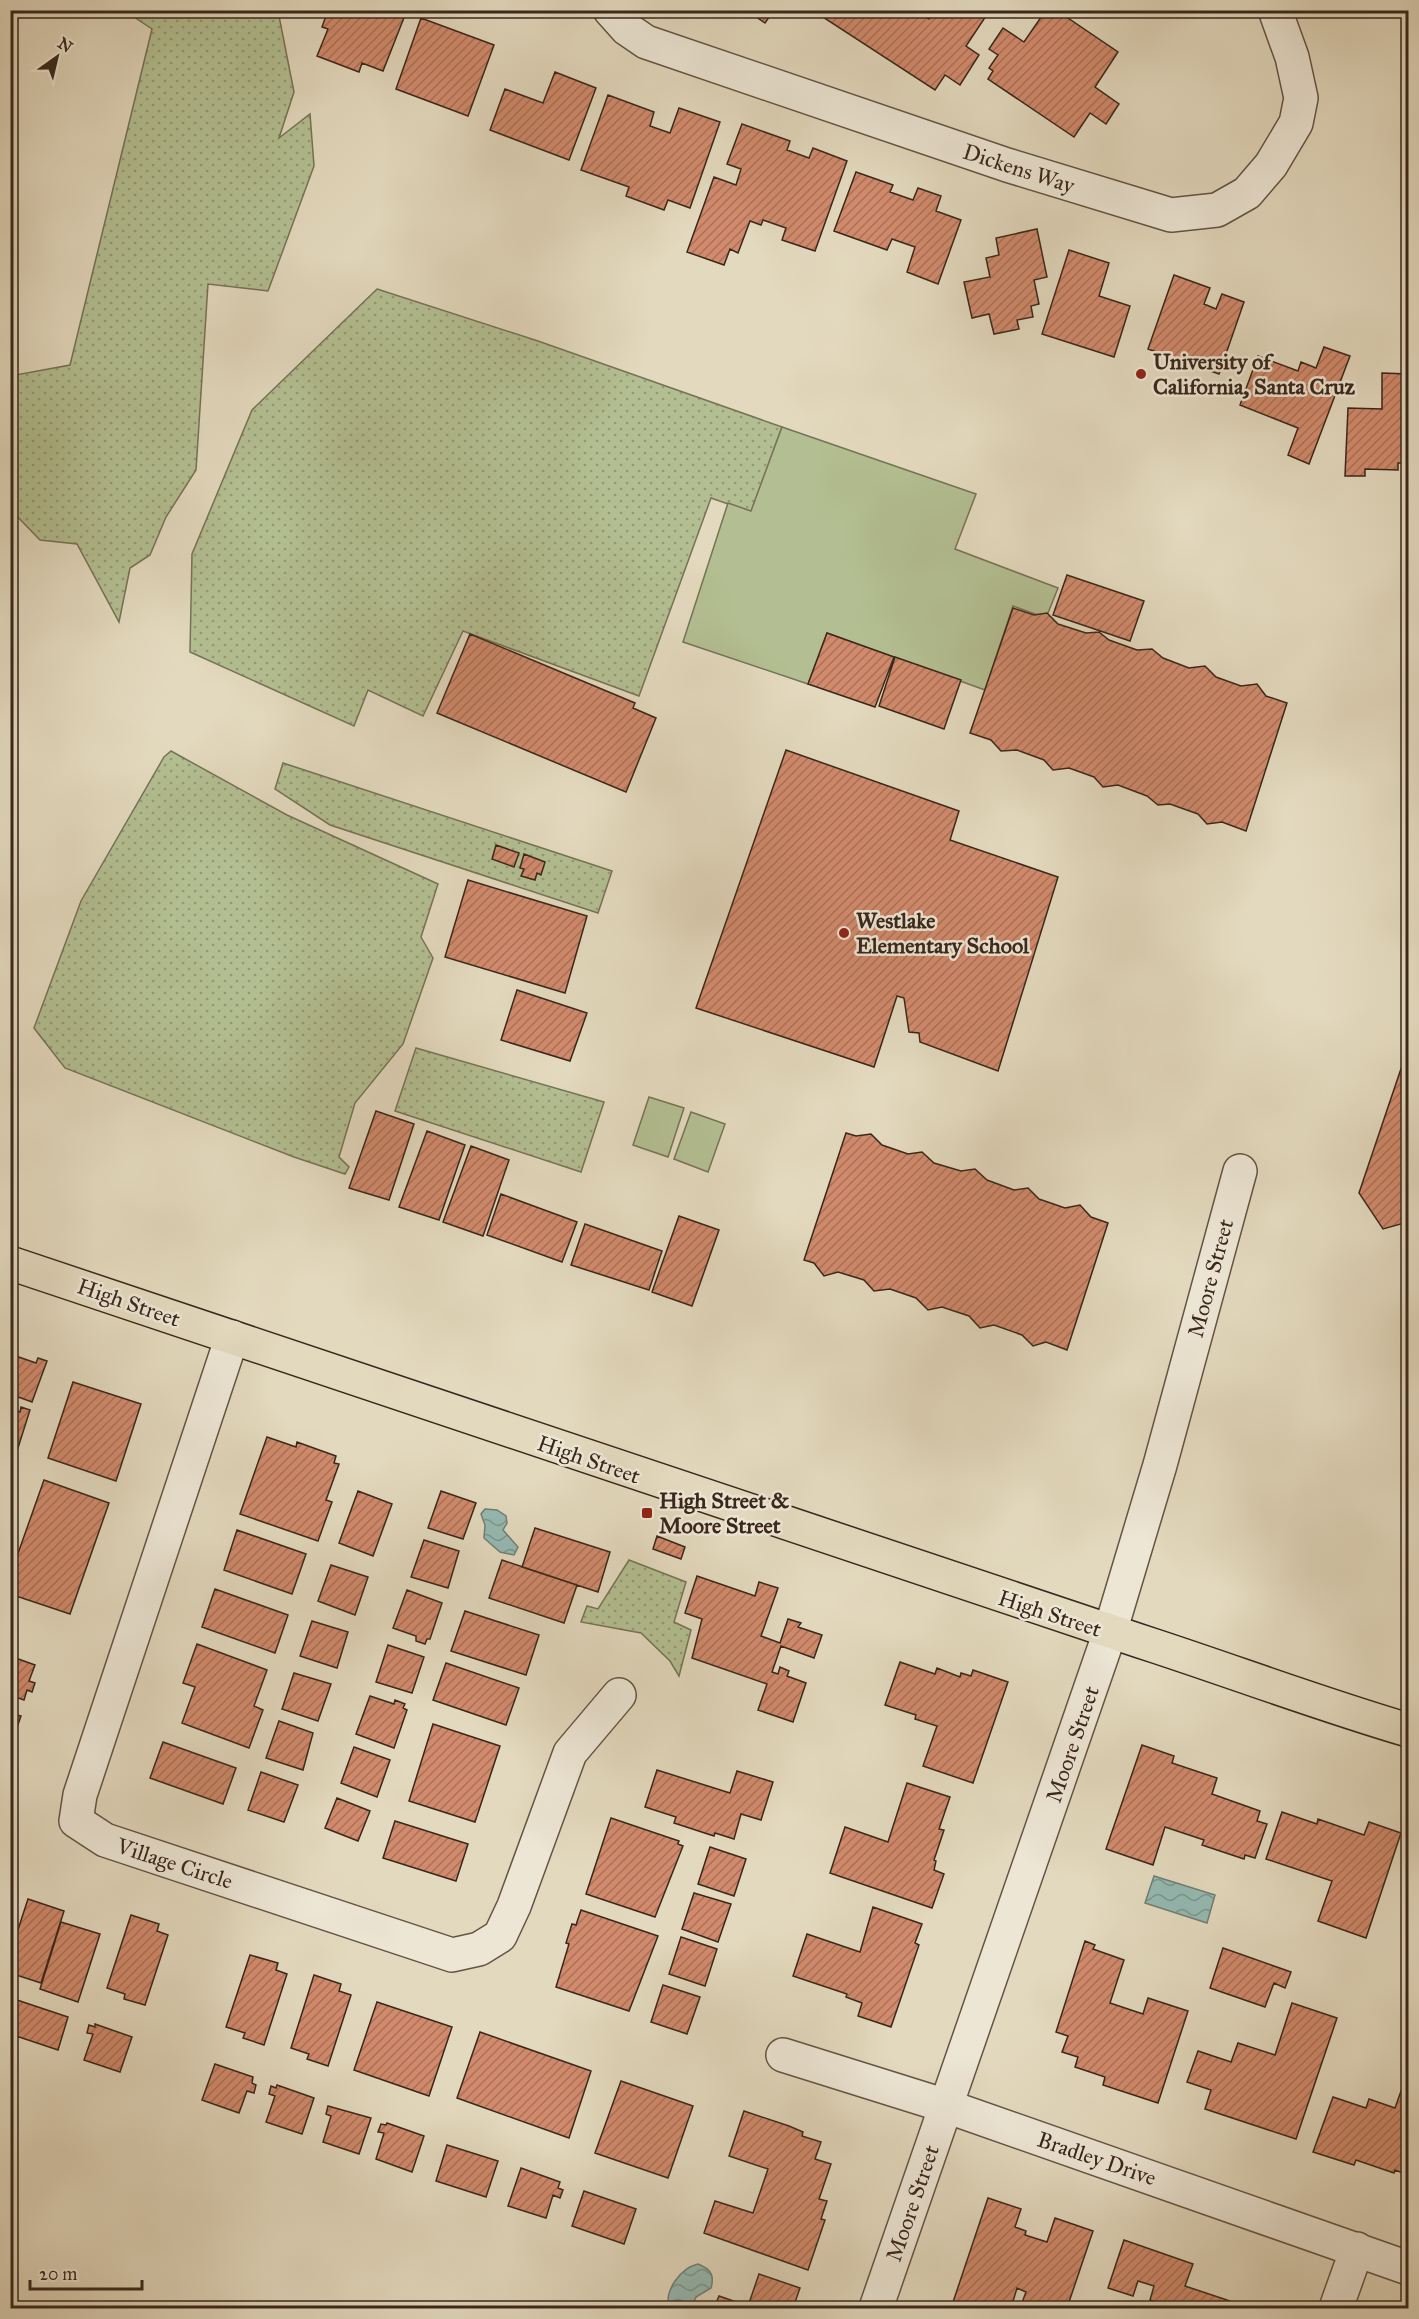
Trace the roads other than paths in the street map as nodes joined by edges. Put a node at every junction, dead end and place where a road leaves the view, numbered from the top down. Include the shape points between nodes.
1 (610, 10) edge
2 (1275, 10) edge
3 (1240, 1171) dead end
4 (10, 1263) edge
5 (232, 1337) junction
6 (1110, 1632) junction
7 (619, 1695) dead end
8 (1408, 1730) edge
9 (783, 2055) dead end
10 (946, 2106) junction
11 (1357, 2249) junction
12 (1408, 2268) edge
13 (876, 2308) edge
14 (1336, 2308) edge

1 - 2 street, Dickens Way via 646,42 1007,165 1171,215 1217,210 1247,193 1271,165 1296,123 1301,98
3 - 6 street, Moore Street
4 - 5 main road, High Street
5 - 6 main road, High Street
5 - 7 street, Village Circle via 80,1795 76,1821 105,1840 452,1954 479,1949 500,1936 514,1906 570,1753
6 - 8 main road, High Street
6 - 10 street, Moore Street
9 - 10 street, Bradley Drive
10 - 11 street, Bradley Drive
10 - 13 street, Moore Street
11 - 12 street, Bradley Drive
11 - 14 street

